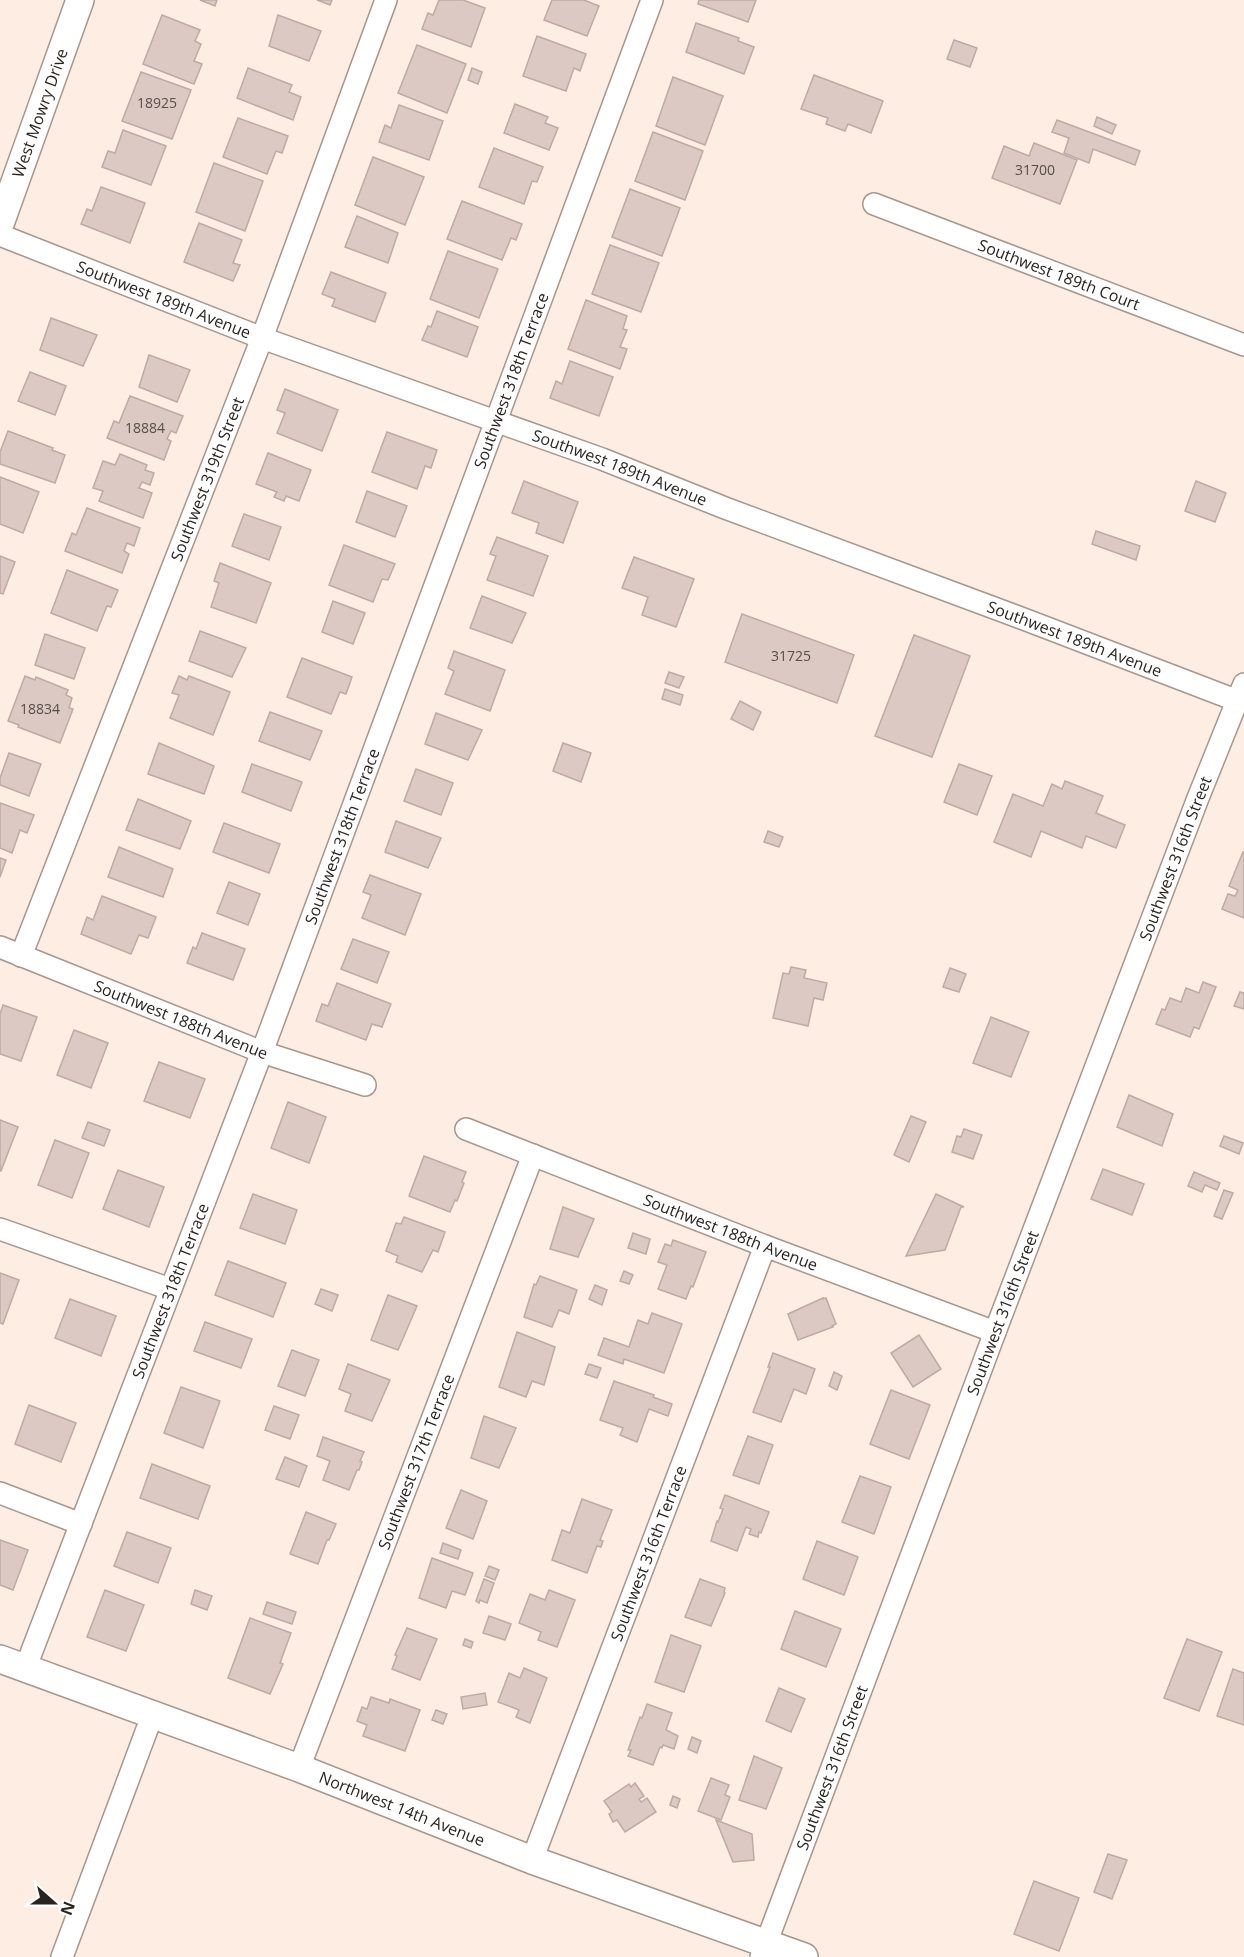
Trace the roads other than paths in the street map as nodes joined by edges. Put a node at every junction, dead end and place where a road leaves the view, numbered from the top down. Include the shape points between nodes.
1 (80, 0) edge
2 (386, 0) edge
3 (652, 0) edge
4 (874, 204) dead end
5 (0, 224) edge
6 (0, 235) edge
7 (262, 338) junction
8 (1244, 345) edge
9 (496, 420) junction
10 (1241, 692) edge
11 (0, 947) edge
12 (21, 956) junction
13 (262, 1052) junction
14 (365, 1085) dead end
15 (466, 1129) dead end
16 (533, 1155) junction
17 (0, 1229) edge
18 (765, 1246) junction
19 (170, 1289) junction
20 (995, 1332) junction
21 (0, 1493) edge
22 (81, 1524) junction
23 (0, 1659) edge
24 (25, 1669) junction
25 (152, 1716) junction
26 (299, 1768) junction
27 (532, 1860) junction
28 (764, 1950) edge
29 (63, 1957) edge
30 (804, 1957) edge

1 - 5 street, West Mowry Drive
2 - 7 street, Southwest 319th Street
3 - 9 street, Southwest 318th Terrace
4 - 8 street, Southwest 189th Court
6 - 7 street, Southwest 189th Avenue
7 - 9 street, Southwest 189th Avenue
7 - 12 street, Southwest 319th Street
9 - 10 street, Southwest 189th Avenue via 1032,622
9 - 13 street, Southwest 318th Terrace
10 - 20 street, Southwest 316th Street
11 - 12 street, Southwest 188th Avenue
12 - 13 street, Southwest 188th Avenue
13 - 14 street, Southwest 188th Avenue
13 - 19 street, Southwest 318th Terrace
15 - 16 street, Southwest 188th Avenue
16 - 18 street, Southwest 188th Avenue
16 - 26 street, Southwest 317th Terrace
17 - 19 street
18 - 20 street, Southwest 188th Avenue
18 - 27 street, Southwest 316th Terrace
19 - 22 street, Southwest 318th Terrace
20 - 28 street, Southwest 316th Street
21 - 22 street
22 - 24 street, Southwest 318th Terrace
23 - 24 street, Northwest 14th Avenue
24 - 25 street, Northwest 14th Avenue
25 - 26 street, Northwest 14th Avenue
25 - 29 street
26 - 27 street, Northwest 14th Avenue
27 - 28 street, Northwest 14th Avenue
28 - 30 street, Northwest 14th Avenue

